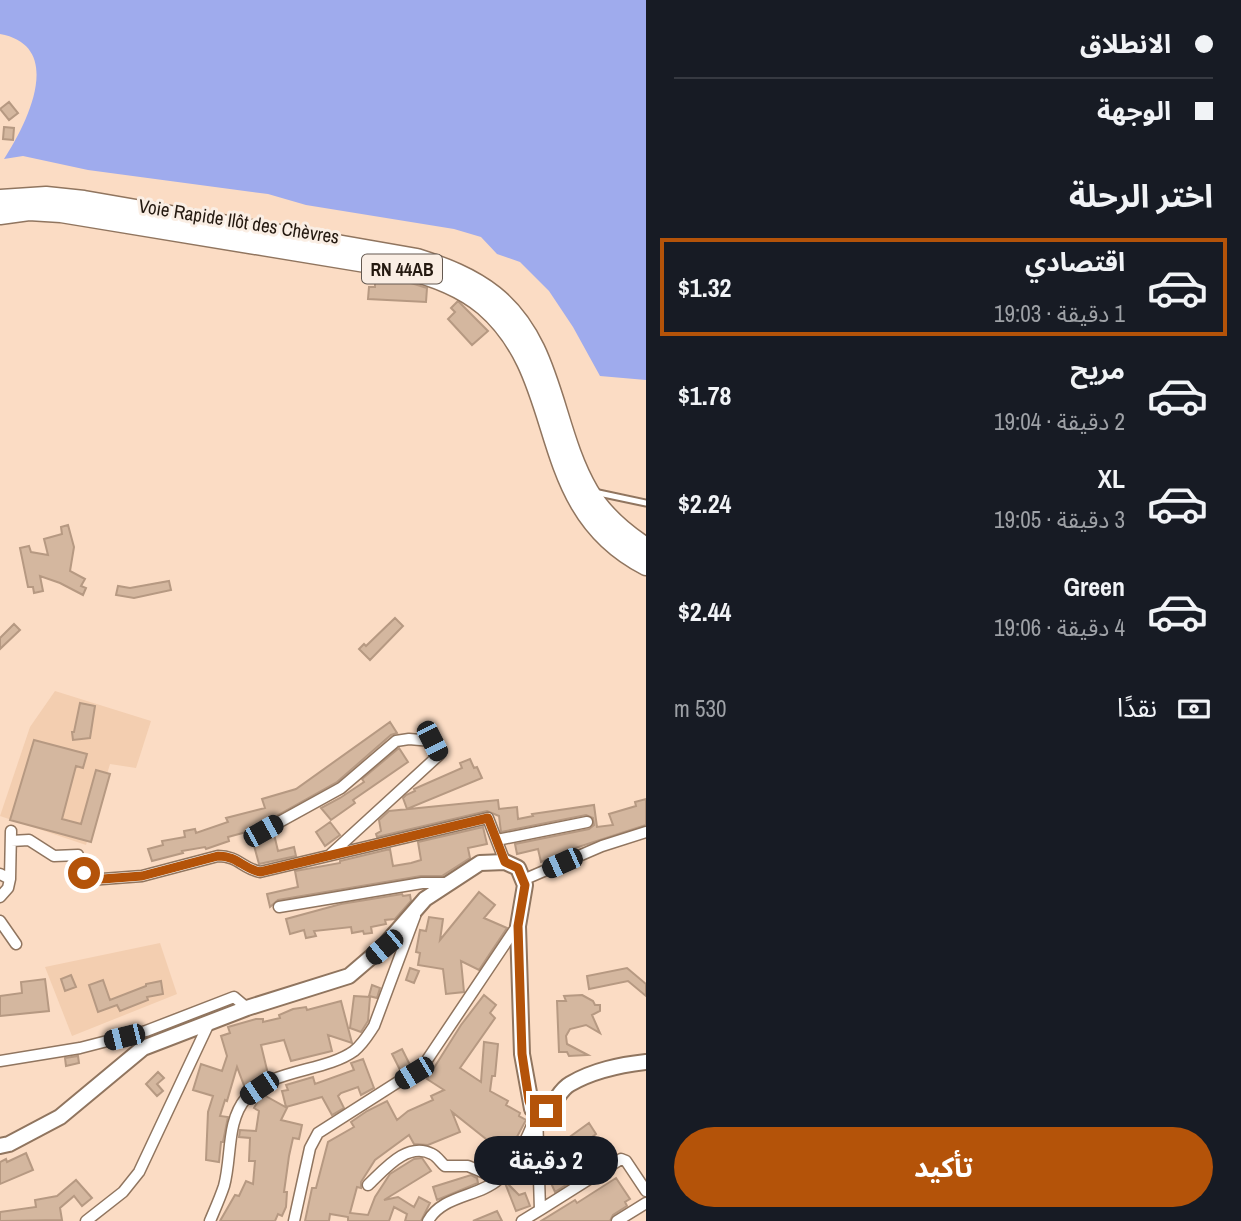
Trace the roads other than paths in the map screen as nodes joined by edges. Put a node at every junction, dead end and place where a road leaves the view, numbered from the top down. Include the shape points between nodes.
1 (0, 198) edge
2 (0, 215) edge
3 (589, 491) junction
4 (646, 503) edge
5 (646, 547) edge
6 (646, 566) edge
7 (587, 822) dead end
8 (263, 831) dead end
9 (646, 832) edge
10 (497, 841) junction
11 (331, 854) junction
12 (505, 862) junction
13 (5, 877) edge
14 (523, 880) junction
15 (449, 883) junction
16 (0, 897) edge
17 (279, 907) dead end
18 (418, 907) junction
19 (0, 921) edge
20 (518, 926) junction
21 (16, 944) dead end
22 (247, 1008) junction
23 (209, 1023) junction
24 (0, 1061) edge
25 (646, 1062) edge
26 (537, 1113) junction
27 (0, 1146) edge
28 (499, 1179) junction
29 (368, 1185) dead end
30 (646, 1191) edge
31 (646, 1203) edge
32 (540, 1210) junction
33 (86, 1221) edge
34 (210, 1221) edge
35 (294, 1221) edge
36 (428, 1221) edge
37 (522, 1221) edge
38 (617, 1221) edge

1 - 3 highway, Voie Rapide Ilôt des Chèvres / RN 44AB via 47,196 149,211 417,258 469,278 495,296 519,322 540,356
2 - 6 highway, Voie Rapide Ilôt des Chèvres / RN 44AB via 45,212 173,232 402,269 459,289 485,307 508,332 527,363 565,475 583,511 612,544
3 - 4 lane
3 - 5 highway, Voie Rapide Ilôt des Chèvres / RN 44AB via 603,512
7 - 10 street
8 - 11 street via 341,788 396,741 432,741 439,755
9 - 14 street
10 - 11 street via 488,818
10 - 12 street
11 - 13 street via 260,872 231,856 218,856 142,876 89,880 78,855 54,856 29,840 11,836
12 - 14 street via 518,868
12 - 15 street via 480,863
13 - 16 street via 8,888
14 - 20 street
15 - 17 street via 422,883
15 - 18 street
18 - 22 street via 384,947 349,976
18 - 34 street via 364,1042 351,1053 271,1080 247,1097 235,1118 224,1185
19 - 21 street
20 - 26 street via 522,1054 529,1101
20 - 35 street via 423,1066 318,1133 310,1148
22 - 23 street
22 - 24 street via 234,997 146,1031
23 - 27 street via 143,1048 60,1117
23 - 33 street via 139,1172
25 - 26 street via 612,1067 568,1085 552,1107
26 - 28 street via 525,1145
26 - 32 street
28 - 29 street via 468,1166 445,1166 432,1154 416,1150 393,1160
28 - 36 street via 445,1205
30 - 32 street via 621,1159
31 - 38 street
32 - 37 street

